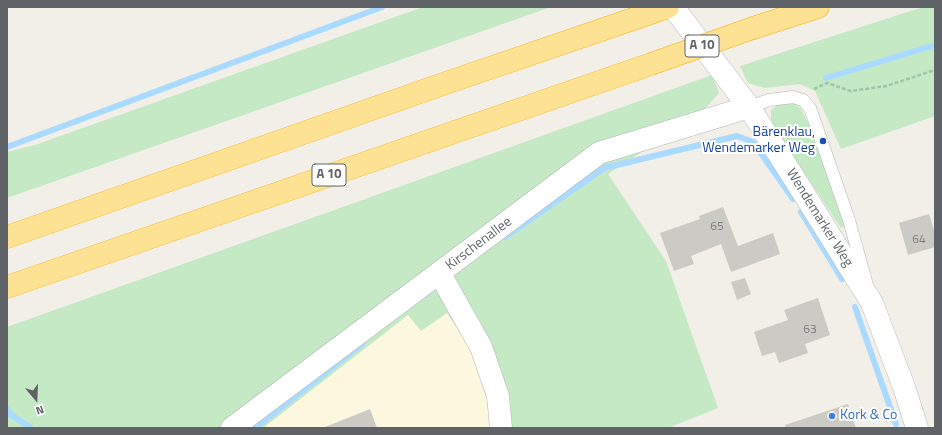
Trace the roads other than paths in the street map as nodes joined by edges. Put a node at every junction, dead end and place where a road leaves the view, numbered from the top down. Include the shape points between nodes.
1 (668, 7) edge
2 (673, 7) edge
3 (818, 7) edge
4 (749, 107) junction
5 (7, 237) edge
6 (440, 274) junction
7 (7, 287) edge
8 (872, 303) junction
9 (232, 428) edge
10 (501, 428) edge
11 (917, 428) edge

1 - 5 highway
2 - 4 street, Wendemarker Weg
3 - 7 highway, A 10, bridge
4 - 6 street, Kirschenallee via 599,153
4 - 8 street, Wendemarker Weg
4 - 8 lane via 770,100 792,97 803,100 810,108 849,220
6 - 9 street, Kirschenallee
6 - 10 street via 481,346 498,396
8 - 11 street, Wendemarker Weg

